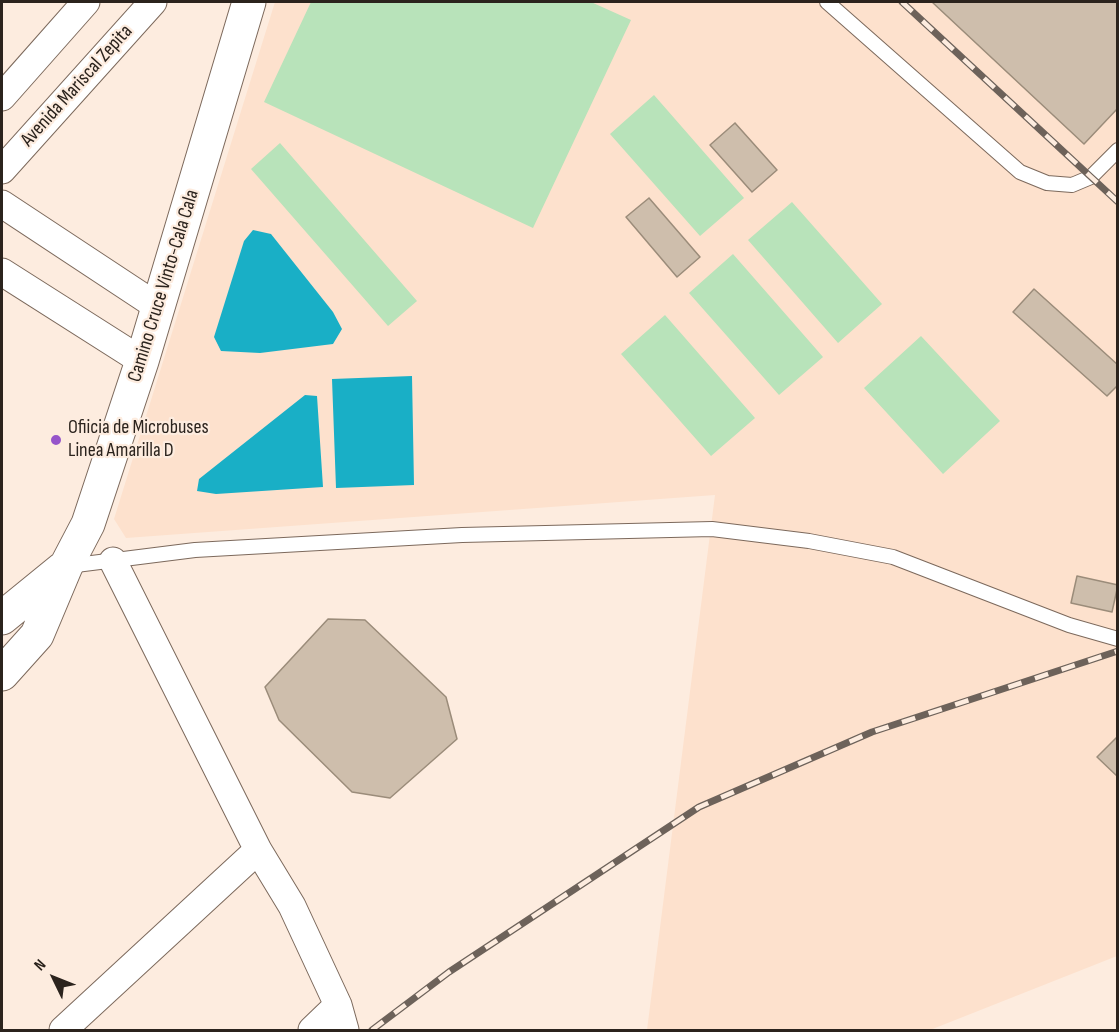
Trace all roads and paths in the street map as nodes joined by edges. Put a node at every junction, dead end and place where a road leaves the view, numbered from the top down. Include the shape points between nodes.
1 (86, 2) edge
2 (153, 2) edge
3 (249, 2) edge
4 (826, 2) edge
5 (2, 97) edge
6 (1118, 150) edge
7 (2, 170) edge
8 (2, 204) edge
9 (2, 272) edge
10 (158, 307) junction
11 (142, 361) junction
12 (113, 561) junction
13 (66, 566) junction
14 (2, 618) edge
15 (1118, 639) edge
16 (2, 674) edge
17 (258, 850) junction
18 (342, 1018) edge
19 (63, 1030) edge
20 (312, 1030) edge

1 - 5 street
2 - 7 street, Avenida Mariscal Zepita
3 - 10 main road, Camino Cruce Vinto-Cala Cala
4 - 6 lane via 1020,172 1047,183 1072,185 1091,177
8 - 10 street
9 - 11 street
10 - 11 main road, Camino Cruce Vinto-Cala Cala
11 - 13 main road, Camino Cruce Vinto-Cala Cala via 88,524
12 - 13 lane
12 - 15 lane via 195,550 462,535 712,529 893,557 1069,625
12 - 17 street
13 - 14 main road, Camino Cruce Vinto-Cala Cala
13 - 16 main road, Camino Cruce Vinto-Cala Cala via 37,635
17 - 18 street via 292,906
17 - 19 street
18 - 20 street

